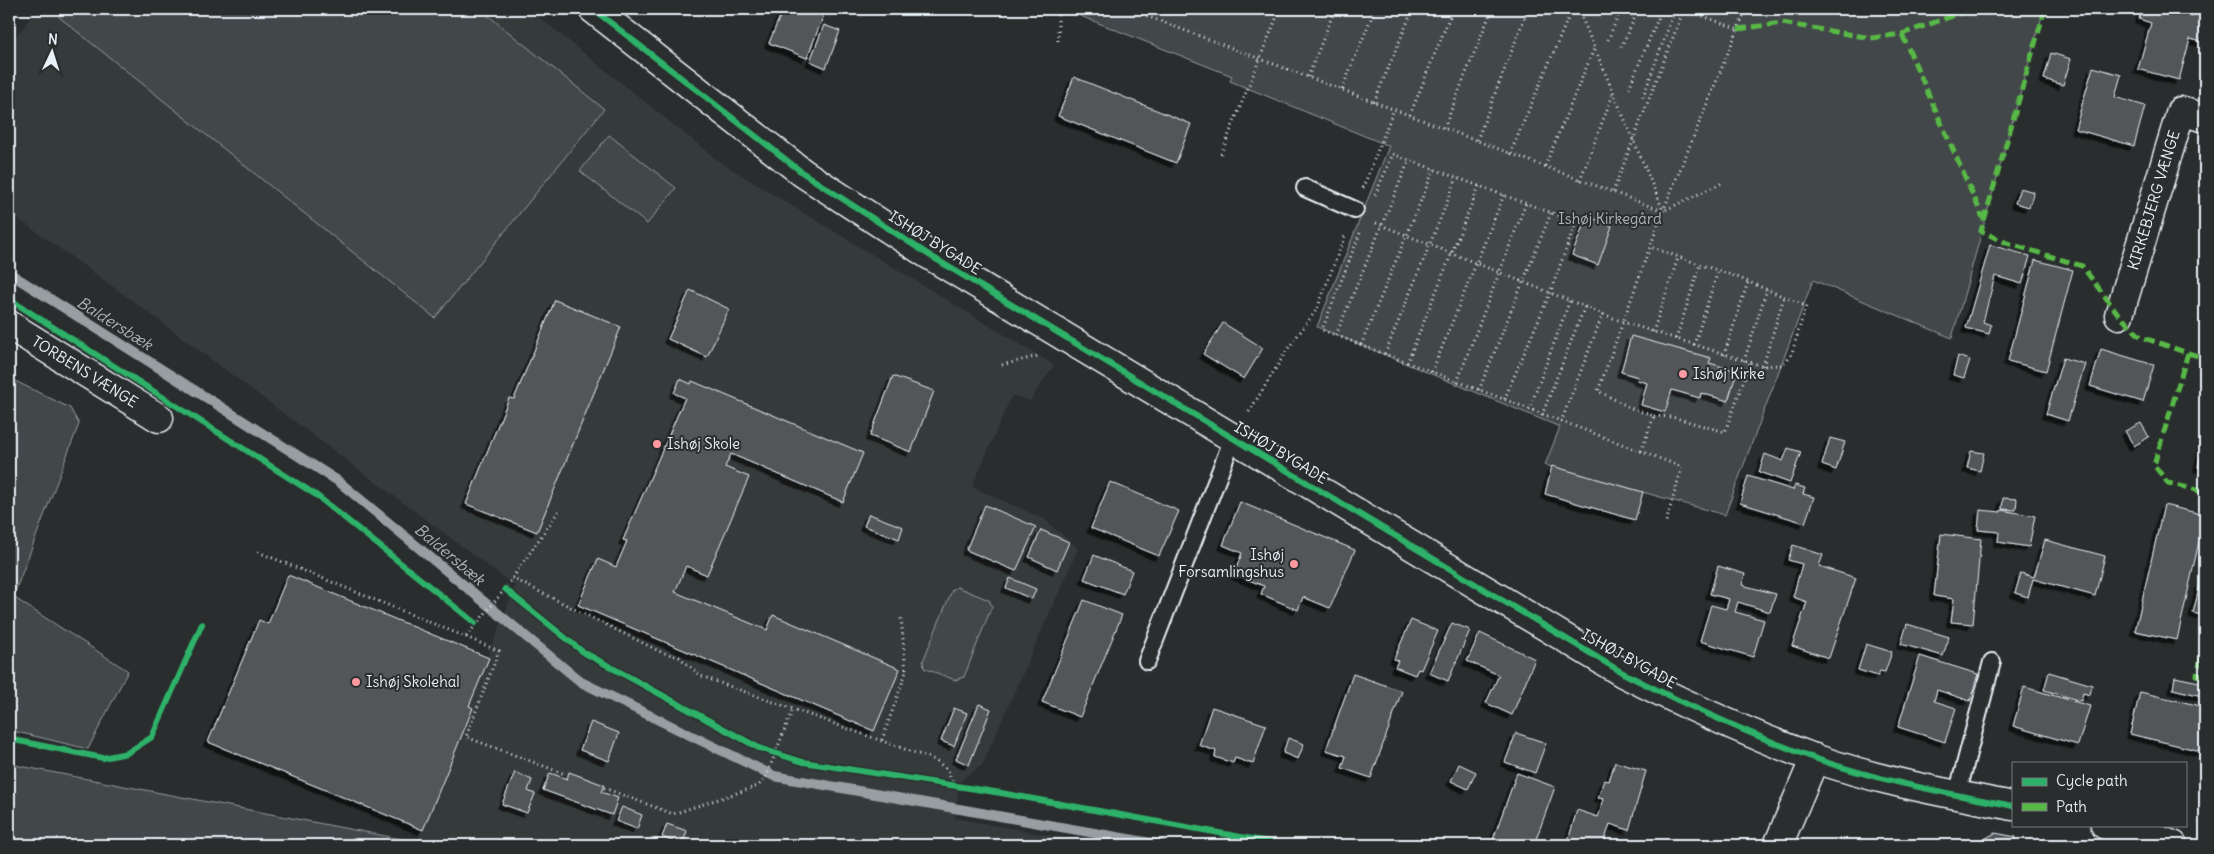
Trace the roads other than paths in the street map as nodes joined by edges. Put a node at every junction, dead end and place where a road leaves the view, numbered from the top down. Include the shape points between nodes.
1 (593, 9) edge
2 (2205, 118) edge
3 (1305, 188) dead end
4 (1360, 214) road end
5 (2119, 315) dead end
6 (9, 325) edge
7 (159, 418) dead end
8 (1233, 438) junction
9 (1148, 661) dead end
10 (1992, 662) dead end
11 (1814, 758) junction
12 (1957, 795) junction
13 (2012, 806) edge
14 (2109, 826) edge
15 (1778, 845) edge
16 (2173, 845) edge

1 - 8 street, ISHØJ BYGADE via 803,173 937,260
2 - 5 street, KIRKEBJERG VÆNGE via 2181,111
3 - 4 lane
6 - 7 street, TORBENS VÆNGE
8 - 9 lane, ISHØJ BYGADE
8 - 11 street, ISHØJ BYGADE via 1623,673 1721,722
10 - 12 lane
11 - 12 street, ISHØJ BYGADE via 1887,780
11 - 15 street
12 - 13 street, ISHØJ BYGADE
14 - 16 street

